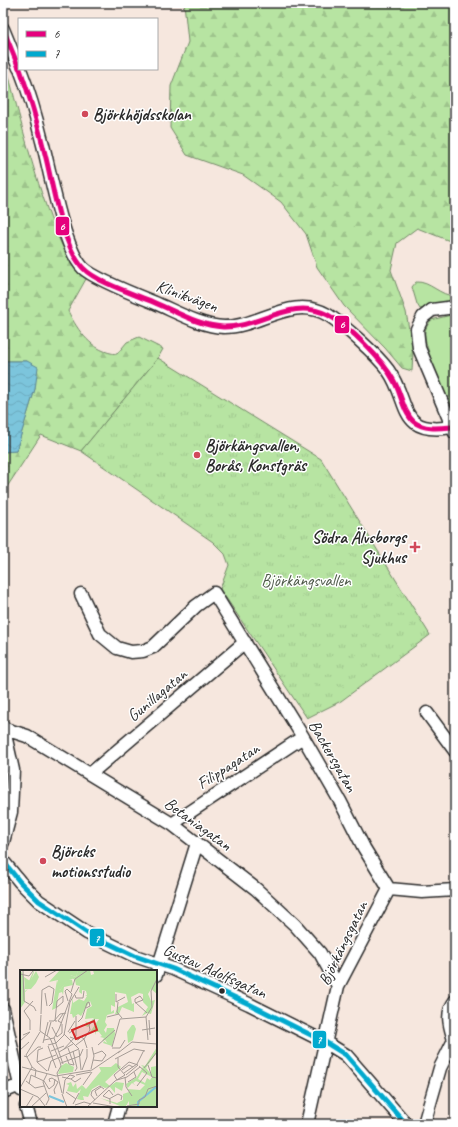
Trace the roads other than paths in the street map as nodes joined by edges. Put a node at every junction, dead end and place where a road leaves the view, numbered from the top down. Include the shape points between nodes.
1 (3, 29) edge
2 (18, 66) edge
3 (20, 70) edge
4 (455, 307) edge
5 (453, 431) edge
6 (81, 594) dead end
7 (245, 642) junction
8 (427, 713) dead end
9 (4, 727) edge
10 (303, 737) junction
11 (455, 751) edge
12 (90, 774) junction
13 (172, 824) junction
14 (3, 842) edge
15 (197, 843) junction
16 (3, 861) edge
17 (390, 889) junction
18 (455, 890) edge
19 (158, 969) edge
20 (338, 986) junction
21 (455, 1001) edge
22 (3, 1009) edge
23 (454, 1039) edge
24 (325, 1042) junction
25 (20, 1087) edge
26 (3, 1092) edge
27 (26, 1107) edge
28 (119, 1107) edge
29 (31, 1124) edge
30 (114, 1124) edge
31 (306, 1124) edge
32 (406, 1124) edge
33 (424, 1124) edge

1 - 2 street, Klinikvägen
3 - 5 street, Klinikvägen via 42,140 66,236 83,268 132,293 209,325 224,327 247,324 276,312 294,308 306,307 317,310 328,315 345,329 389,372 408,417 416,424 436,430
4 - 5 street via 432,310 423,316 417,329 418,348
6 - 7 street, Backersgatan via 100,634 117,648 131,652 153,647 196,606 214,593
7 - 10 street, Backersgatan
7 - 12 street, Gunillagatan
8 - 11 street
9 - 12 street, Betaniagatan via 27,736
9 - 14 street via 13,770 11,812
10 - 13 street, Filippagatan
10 - 17 street, Backersgatan via 364,848
12 - 13 street, Betaniagatan
13 - 15 street, Betaniagatan
15 - 19 street
15 - 20 street, Betaniagatan via 256,889 295,925 320,953
16 - 19 street, Gustav Adolfsgatan via 39,902 63,919
17 - 18 street, Björkängsgatan via 422,892
17 - 20 street, Björkängsgatan
19 - 24 street, Gustav Adolfsgatan via 249,1004
20 - 24 street, Björkängsgatan
21 - 23 street via 449,1013
22 - 25 street
23 - 33 street via 440,1068
24 - 31 street, Björkängsgatan
24 - 32 street, Gustav Adolfsgatan via 346,1055
25 - 26 street
27 - 29 street
28 - 30 street

